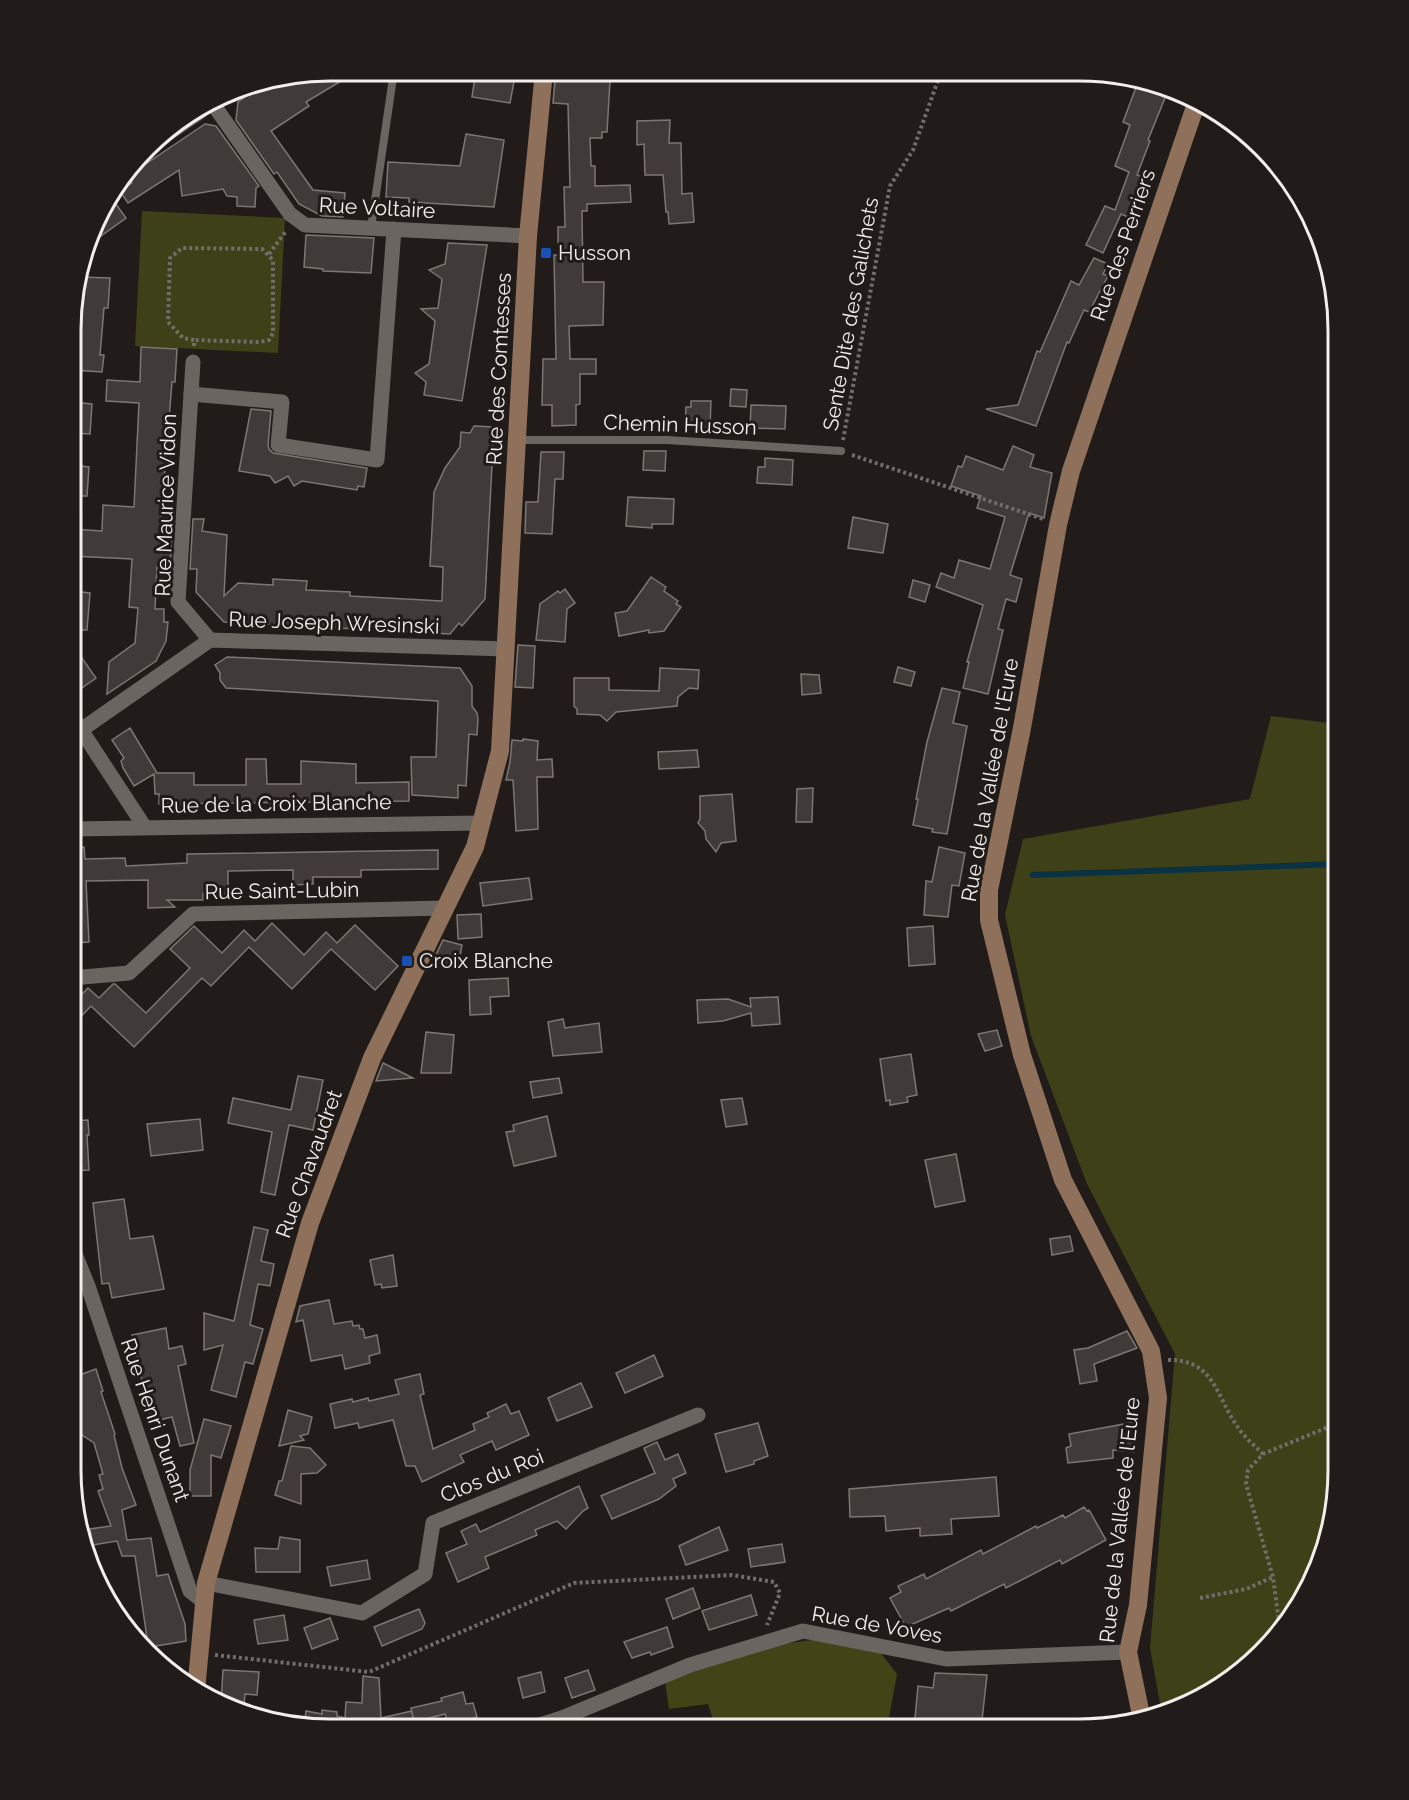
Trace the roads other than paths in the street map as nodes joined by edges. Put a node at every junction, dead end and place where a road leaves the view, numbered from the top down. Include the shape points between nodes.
1 (393, 81) edge
2 (543, 81) edge
3 (216, 109) edge
4 (1194, 110) edge
5 (371, 228) junction
6 (394, 230) junction
7 (528, 236) junction
8 (193, 362) road end
9 (191, 393) junction
10 (1094, 400) joint
11 (518, 440) junction
12 (841, 451) road end
13 (210, 640) junction
14 (507, 649) junction
15 (504, 669) joint
16 (81, 730) joint
17 (481, 823) junction
18 (144, 826) junction
19 (81, 829) edge
20 (444, 908) junction
21 (81, 977) edge
22 (81, 1269) edge
23 (698, 1414) dead end
24 (206, 1583) junction
25 (205, 1603) junction
26 (1128, 1652) junction
27 (197, 1680) edge
28 (1140, 1712) edge
29 (559, 1719) edge

1 - 5 lane
2 - 7 street, Rue des Comtesses
3 - 5 street, Rue Voltaire via 290,214 305,225
4 - 10 street, Rue des Perriers
5 - 6 street, Rue Voltaire
6 - 7 street, Rue Voltaire
6 - 9 street via 377,460 278,445 282,402
7 - 11 street, Rue des Comtesses
8 - 9 street, Rue Maurice Vidon
9 - 13 street, Rue Maurice Vidon via 178,602
10 - 26 street, Rue de la Vallée de l'Eure via 1058,525 989,890 989,921 1022,1055 1063,1180 1151,1351 1158,1398 1138,1605
11 - 12 lane, Chemin Husson via 667,440
11 - 14 street, Rue des Comtesses
13 - 14 street, Rue Joseph Wresinski
13 - 16 street, Rue Joseph Wresinski
14 - 15 street, Rue des Comtesses
15 - 17 street, Rue Chavaudret via 500,751
16 - 18 street
17 - 18 street, Rue de la Croix Blanche
17 - 20 street, Rue Chavaudret via 475,847
18 - 19 street, Rue de la Croix Blanche
20 - 21 street, Rue Saint-Lubin via 193,914 129,973
20 - 24 street, Rue Chavaudret via 372,1058 310,1223
22 - 25 street, Rue Henri Dunant via 190,1591
23 - 24 street, Clos du Roi via 433,1523 425,1574 362,1613
24 - 25 street, Rue Chavaudret
25 - 27 street, Rue Chavaudret
26 - 28 street, Rue de la Vallée de l'Eure
26 - 29 street, Rue de Voves via 946,1659 803,1631 690,1665

